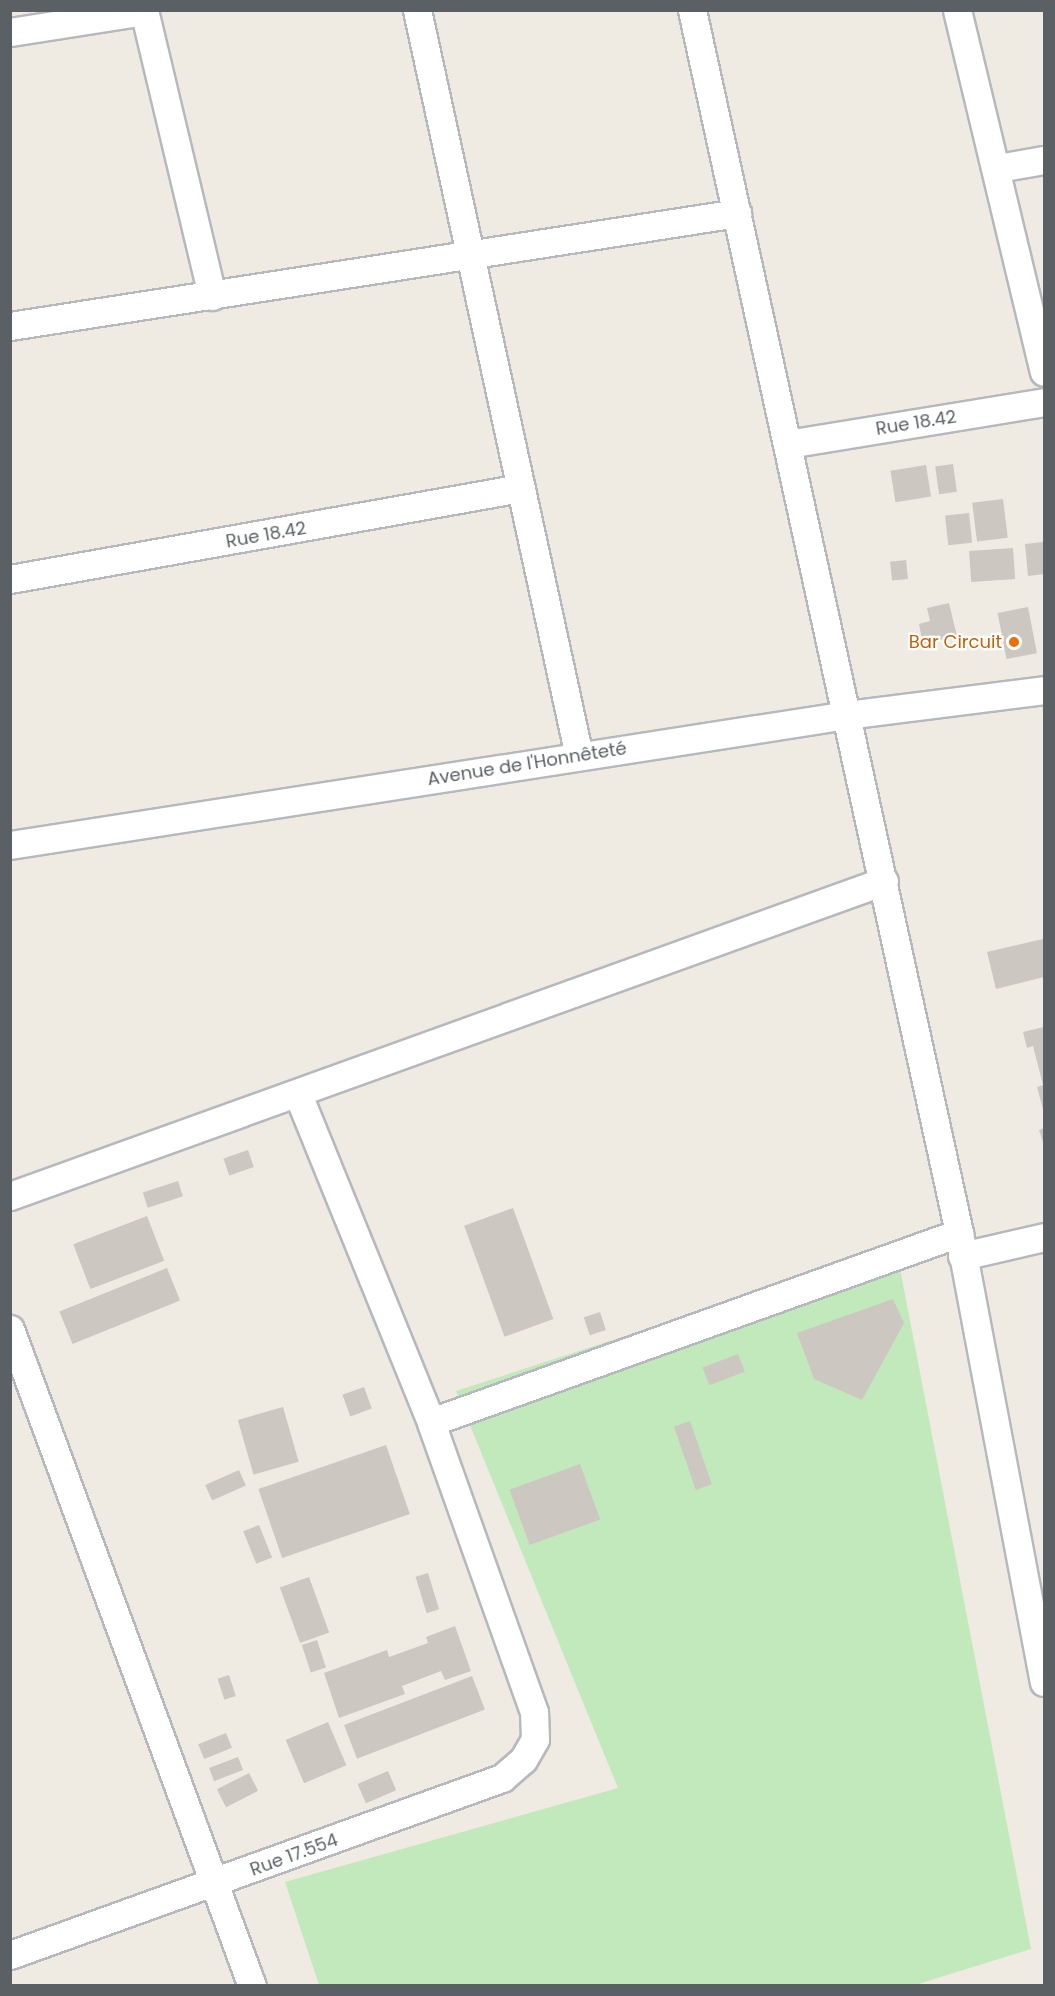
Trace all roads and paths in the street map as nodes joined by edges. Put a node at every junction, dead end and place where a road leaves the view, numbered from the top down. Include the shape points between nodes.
1 (417, 10) edge
2 (692, 10) edge
3 (957, 10) edge
4 (144, 11) edge
5 (10, 32) edge
6 (1044, 160) edge
7 (998, 168) junction
8 (737, 213) junction
9 (469, 257) junction
10 (212, 296) junction
11 (10, 326) edge
12 (1044, 372) edge
13 (1044, 402) edge
14 (788, 444) junction
15 (521, 488) junction
16 (10, 579) edge
17 (1044, 690) edge
18 (847, 715) junction
19 (579, 756) junction
20 (10, 845) edge
21 (884, 881) junction
22 (298, 1095) junction
23 (10, 1196) edge
24 (1044, 1237) edge
25 (961, 1245) junction
26 (10, 1329) edge
27 (431, 1422) junction
28 (1044, 1682) edge
29 (216, 1883) junction
30 (10, 1955) edge
31 (252, 1986) edge

1 - 9 street
2 - 8 street
3 - 7 street
4 - 5 street
4 - 10 street
6 - 7 street
7 - 12 street
8 - 9 street
8 - 14 street
9 - 10 street
9 - 15 street
10 - 11 street
13 - 14 street, Rue 18.42
14 - 18 street
15 - 16 street, Rue 18.42
15 - 19 street
17 - 18 street, Avenue de l'Honnêteté
18 - 19 street, Avenue de l'Honnêteté
18 - 21 street
19 - 20 street, Avenue de l'Honnêteté
21 - 22 street
21 - 25 street
22 - 23 street
22 - 27 street
24 - 25 street
25 - 27 street
25 - 28 street
26 - 29 street
27 - 29 street, Rue 17.554 via 534,1712 535,1739 523,1760 502,1778
29 - 30 street, Rue 17.554
29 - 31 street

